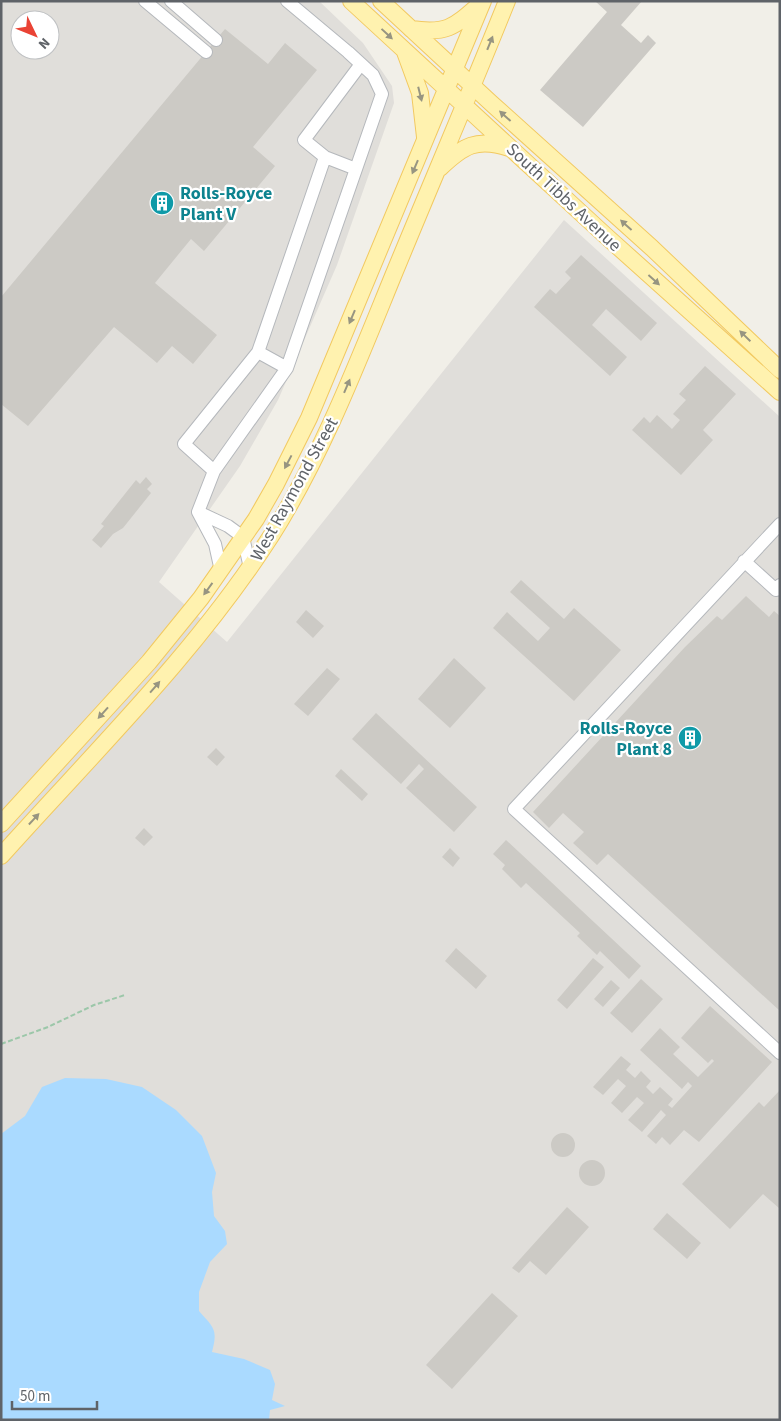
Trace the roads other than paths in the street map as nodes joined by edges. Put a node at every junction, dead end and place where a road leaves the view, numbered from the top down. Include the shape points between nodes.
1 (145, 1) edge
2 (171, 1) edge
3 (287, 1) edge
4 (351, 1) edge
5 (381, 1) edge
6 (507, 1) edge
7 (483, 2) edge
8 (159, 6) edge
9 (411, 29) junction
10 (216, 40) dead end
11 (404, 50) junction
12 (206, 52) dead end
13 (361, 64) junction
14 (455, 70) junction
15 (472, 86) junction
16 (446, 89) junction
17 (464, 105) junction
18 (425, 141) junction
19 (512, 149) junction
20 (325, 157) junction
21 (356, 169) junction
22 (435, 174) junction
23 (258, 352) junction
24 (287, 368) junction
25 (780, 370) edge
26 (780, 392) edge
27 (214, 471) junction
28 (198, 512) junction
29 (780, 524) edge
30 (243, 537) junction
31 (744, 561) junction
32 (250, 568) junction
33 (221, 571) junction
34 (780, 585) edge
35 (1, 824) edge
36 (1, 856) edge
37 (780, 1052) edge

1 - 8 lane
2 - 10 lane
3 - 13 lane
4 -> 11 main road, South Tibbs Avenue
5 - 9 main road, South Tibbs Avenue
15 -> 6 main road, West Raymond Street
7 - 9 main road via 450,28 432,31
7 - 14 main road, West Raymond Street
8 - 12 lane
9 - 14 main road, South Tibbs Avenue
11 - 16 main road, South Tibbs Avenue
11 -> 18 main road via 420,93
13 - 20 lane via 304,140
13 - 21 lane via 372,75 382,94
14 - 15 main road, South Tibbs Avenue
14 - 16 main road, West Raymond Street
15 - 17 main road, West Raymond Street
25 -> 15 main road, South Tibbs Avenue via 652,248
16 - 17 main road, South Tibbs Avenue
16 - 18 main road, West Raymond Street
17 - 19 main road, South Tibbs Avenue
17 - 22 main road, West Raymond Street
18 -> 30 main road, West Raymond Street via 305,427 276,484
19 - 22 main road via 486,142 473,144 450,158
19 -> 26 main road, South Tibbs Avenue
20 - 21 lane
20 - 23 lane
21 - 24 lane
32 -> 22 main road, West Raymond Street via 300,485 335,414
23 - 24 lane
23 - 27 lane via 184,444
24 - 27 lane
27 - 28 lane
28 - 30 lane
28 - 33 lane via 215,544
29 - 31 lane
30 - 32 lane
30 - 33 main road, West Raymond Street
31 - 34 lane via 776,590
31 - 37 lane via 514,809
36 -> 32 main road, West Raymond Street via 204,631
33 -> 35 main road, West Raymond Street via 176,631

